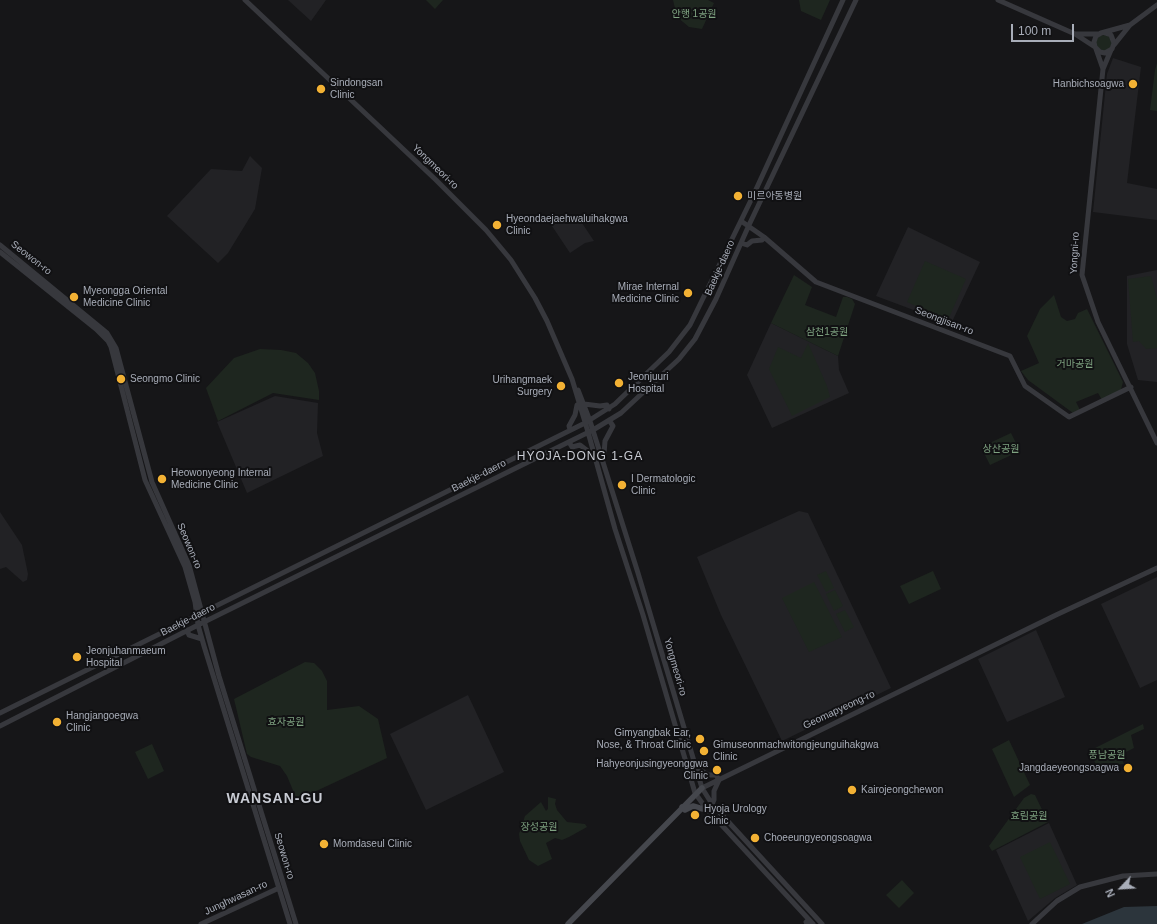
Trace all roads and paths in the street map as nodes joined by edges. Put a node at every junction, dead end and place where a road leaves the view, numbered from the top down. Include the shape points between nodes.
1 (245, 0) edge
2 (843, 0) edge
3 (856, 0) edge
4 (998, 0) edge
5 (1157, 5) edge
6 (1130, 25) junction
7 (1105, 33) junction
8 (1075, 34) junction
9 (1099, 34) junction
10 (1113, 47) junction
11 (1095, 48) junction
12 (1103, 69) junction
13 (741, 221) junction
14 (749, 225) junction
15 (764, 237) junction
16 (742, 242) junction
17 (0, 245) edge
18 (0, 252) edge
19 (1131, 388) junction
20 (582, 404) junction
21 (609, 408) junction
22 (610, 420) junction
23 (588, 422) junction
24 (570, 430) junction
25 (591, 431) junction
26 (569, 442) junction
27 (1157, 443) edge
28 (593, 455) junction
29 (600, 455) junction
30 (1157, 568) edge
31 (203, 612) junction
32 (197, 615) junction
33 (205, 621) junction
34 (198, 625) junction
35 (187, 630) junction
36 (202, 639) junction
37 (0, 713) edge
38 (0, 726) edge
39 (696, 771) junction
40 (719, 780) junction
41 (702, 788) junction
42 (695, 793) junction
43 (712, 804) junction
44 (682, 807) junction
45 (705, 807) junction
46 (1157, 874) edge
47 (279, 888) junction
48 (810, 923) edge
49 (201, 924) edge
50 (290, 924) edge
51 (296, 924) edge
52 (568, 924) edge
53 (822, 924) edge
54 (1032, 924) edge

1 - 20 street, Yongmeori-ro via 486,230 511,260 535,298
2 - 13 street, Baekje-daero
3 - 14 street, Baekje-daero
4 - 8 street
5 - 6 street
6 - 7 street
6 - 10 street
7 - 9 street
7 - 10 street via 1113,38
8 - 9 street
8 - 11 street
9 - 11 street via 1095,38
10 - 11 street via 1105,53
10 - 12 street
11 - 12 street, Yongni-ro
12 - 19 street, Yongni-ro via 1082,275 1098,322
13 - 14 street, Seongjisan-ro
13 - 21 street, Baekje-daero via 690,325 669,352
14 - 15 street, Seongjisan-ro
14 - 16 street, Baekje-daero
15 - 16 street via 747,245
15 - 19 street, Seongjisan-ro via 816,282 1010,356 1025,386 1069,417
16 - 22 street, Baekje-daero via 695,339 659,378
17 - 31 street, Seowon-ro via 108,333 113,341 152,482 188,560
18 - 32 street, Seowon-ro via 108,341 117,366 145,480 185,567
19 - 27 street, Yongni-ro
20 - 21 street via 607,405
20 - 23 street, Yongmeori-ro
20 - 24 street via 577,405 569,426
21 - 23 street, Baekje-daero
22 - 25 street, Baekje-daero
22 - 29 street via 613,426 605,441 604,454
23 - 24 street, Baekje-daero
23 - 25 street, Yongmeori-ro
24 - 31 street, Baekje-daero
25 - 26 street, Baekje-daero
25 - 28 street, Yongmeori-ro
25 - 29 street, Yongmeori-ro
26 - 28 street via 572,447 580,445
26 - 33 street, Baekje-daero
28 - 42 street, Yongmeori-ro
29 - 39 street, Yongmeori-ro via 638,573
30 - 40 street, Geomapyeong-ro via 801,738
31 - 32 street, Baekje-daero
31 - 33 street, Seowon-ro
32 - 34 street, Seowon-ro
32 - 37 street, Baekje-daero
33 - 34 street, Baekje-daero
33 - 51 street, Seowon-ro via 219,676
34 - 35 street, Baekje-daero
34 - 36 street, Seowon-ro
35 - 36 street via 190,635
35 - 38 street, Baekje-daero
36 - 47 street, Seowon-ro
39 - 40 street via 701,769 709,775 716,775
39 - 41 street, Yongmeori-ro
40 - 41 street, Geomapyeong-ro
40 - 43 street
41 - 42 main road, Geomapyeong-ro
41 - 43 street, Yongmeori-ro
42 - 44 main road, Geomapyeong-ro
42 - 45 street, Yongmeori-ro
43 - 53 street, Yongmeori-ro
44 - 45 main road via 685,810 692,806 703,809
44 - 52 main road, Geomapyeong-ro
45 - 48 street, Yongmeori-ro
46 - 54 street via 1123,876 1080,887 1057,901
47 - 49 street, Junghwasan-ro
47 - 50 street, Seowon-ro

